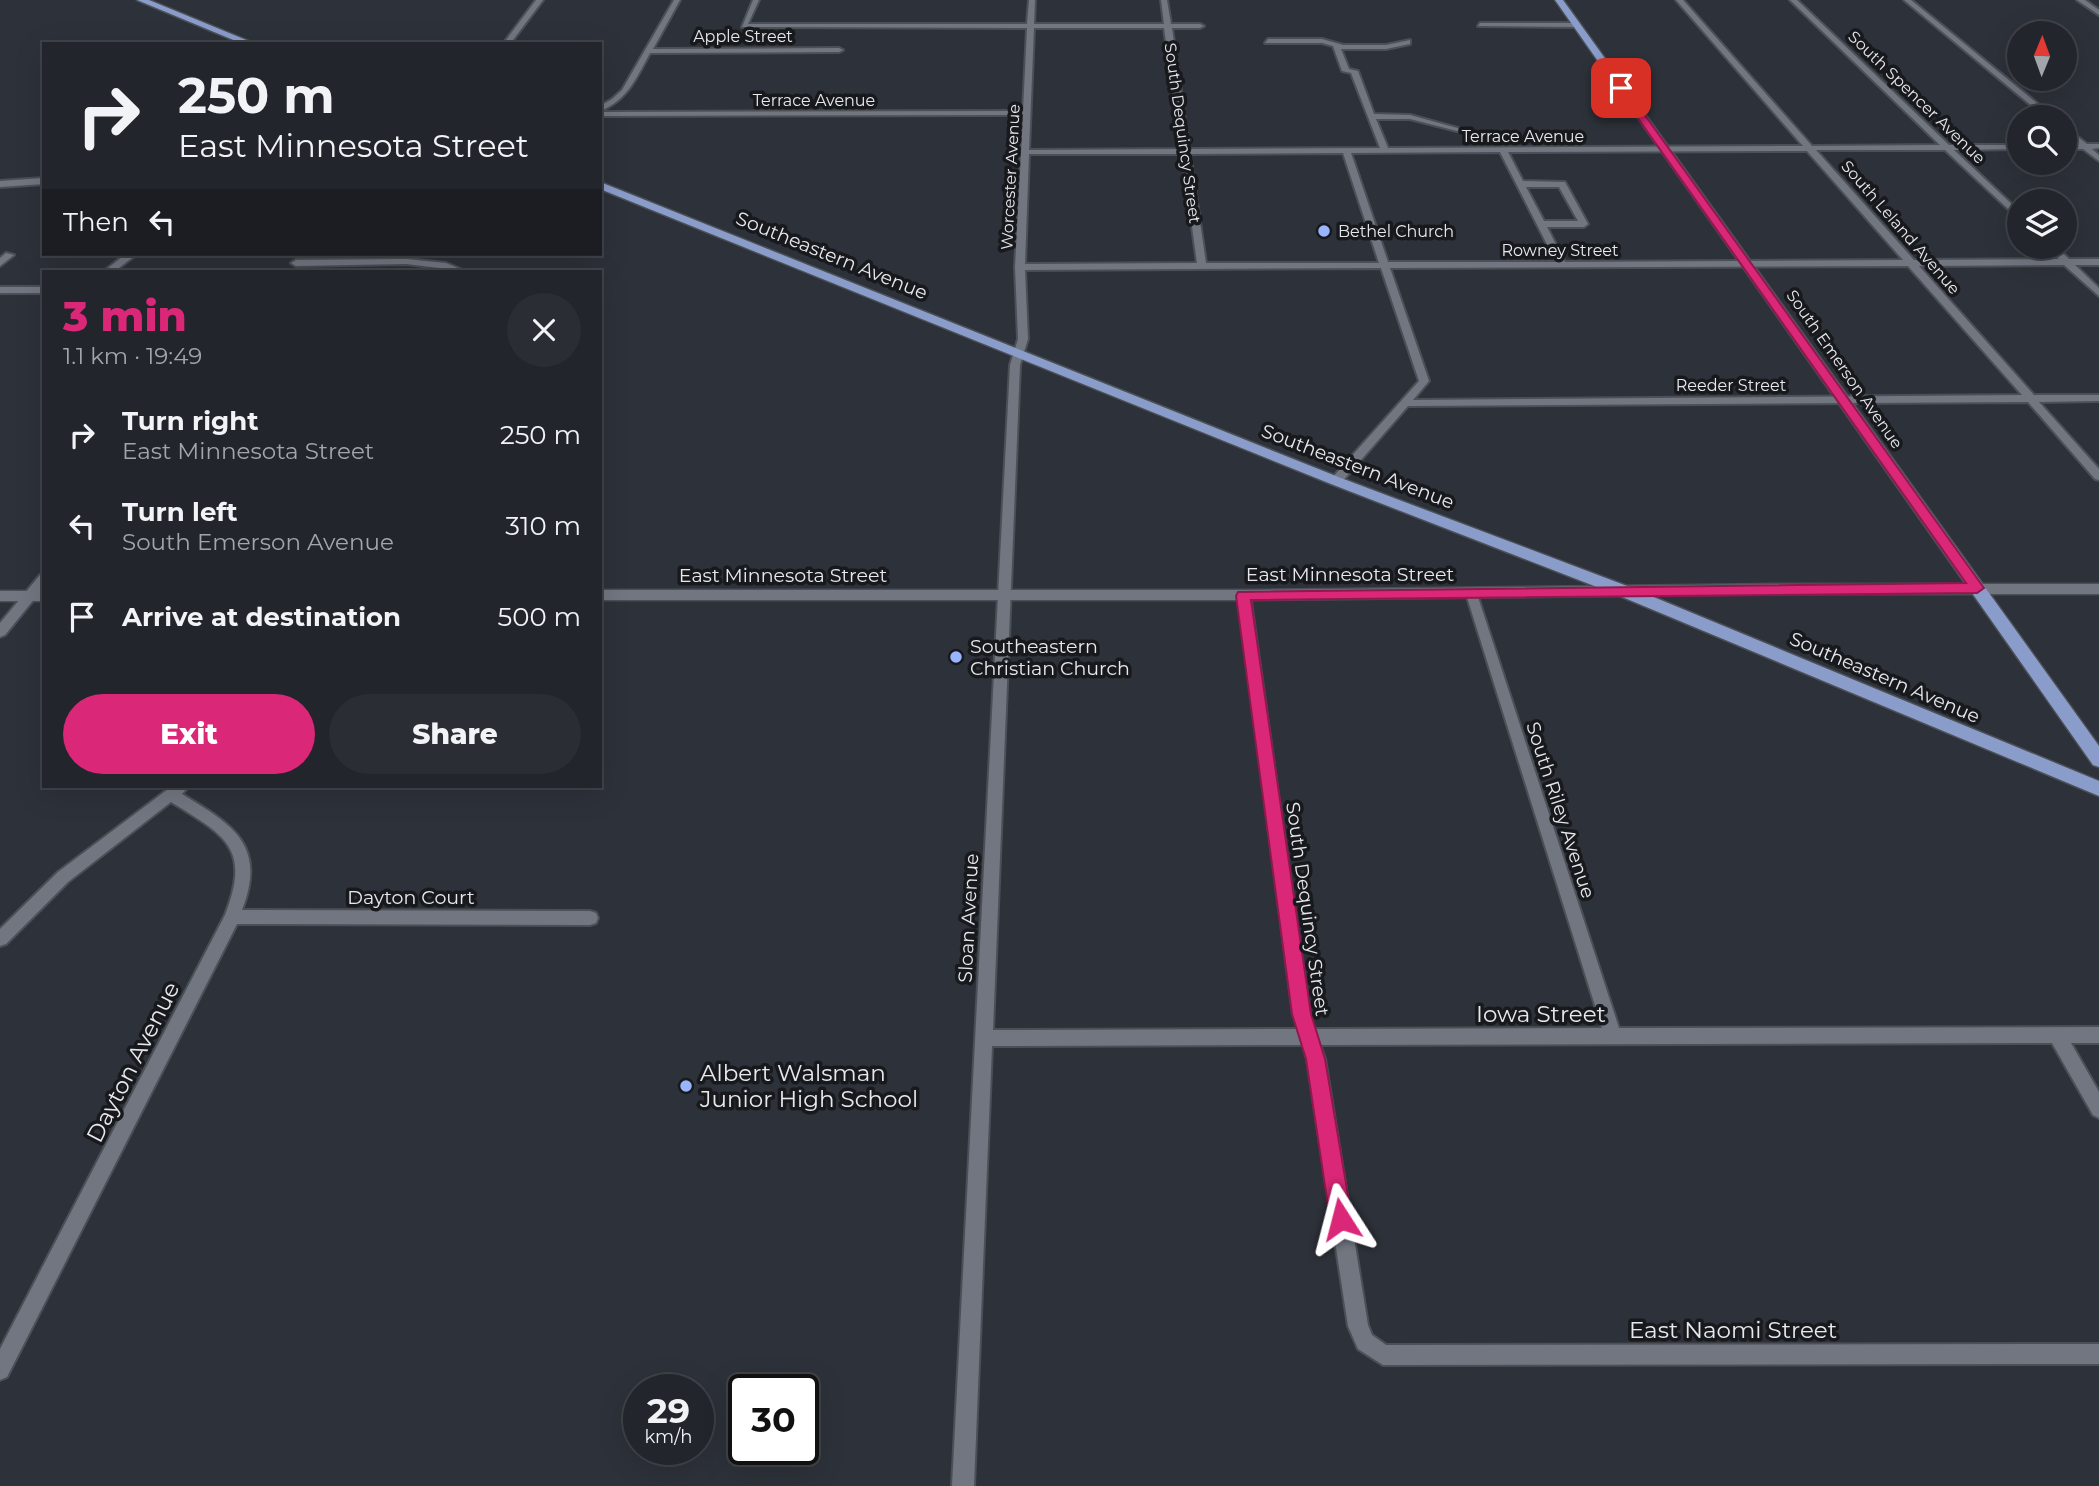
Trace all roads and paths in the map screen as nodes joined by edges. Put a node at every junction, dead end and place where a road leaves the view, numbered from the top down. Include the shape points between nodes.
1 (141, 0) edge
2 (540, 0) edge
3 (677, 0) edge
4 (756, 0) edge
5 (1032, 0) edge
6 (1164, 0) edge
7 (1559, 0) edge
8 (1679, 0) edge
9 (1793, 0) edge
10 (1907, 0) edge
11 (2080, 0) edge
12 (2099, 13) edge
13 (1480, 25) dead end
14 (1576, 25) junction
15 (1031, 26) junction
16 (1168, 26) junction
17 (1200, 26) dead end
18 (1269, 41) dead end
19 (247, 42) edge
20 (508, 42) edge
21 (1407, 42) dead end
22 (1336, 45) junction
23 (839, 50) dead end
24 (648, 51) junction
25 (2035, 105) edge
26 (602, 108) edge
27 (1027, 113) junction
28 (602, 114) edge
29 (1371, 116) junction
30 (1452, 125) dead end
31 (2077, 139) edge
32 (2077, 146) edge
33 (2085, 146) junction
34 (2099, 146) edge
35 (2007, 147) edge
36 (1947, 148) junction
37 (1811, 149) junction
38 (1503, 150) junction
39 (1665, 150) junction
40 (1185, 151) junction
41 (1346, 151) junction
42 (1385, 151) junction
43 (1026, 152) junction
44 (2099, 159) edge
45 (42, 181) edge
46 (0, 184) edge
47 (1520, 184) junction
48 (602, 186) edge
49 (2007, 205) edge
50 (1541, 224) junction
51 (9, 255) dead end
52 (129, 256) edge
53 (2064, 259) edge
54 (2099, 261) edge
55 (2067, 262) junction
56 (0, 263) edge
57 (1912, 263) junction
58 (1562, 265) junction
59 (1747, 265) junction
60 (1385, 266) junction
61 (293, 267) edge
62 (1020, 267) junction
63 (1202, 267) junction
64 (110, 270) edge
65 (457, 270) edge
66 (0, 290) edge
67 (42, 290) edge
68 (2099, 293) edge
69 (1019, 354) junction
70 (2099, 398) edge
71 (2032, 399) junction
72 (1843, 400) junction
73 (1405, 403) junction
74 (2099, 476) edge
75 (1336, 481) junction
76 (1977, 588) junction
77 (2099, 589) edge
78 (1621, 590) junction
79 (1472, 594) junction
80 (602, 595) edge
81 (0, 596) edge
82 (36, 596) edge
83 (1004, 596) junction
84 (1244, 596) junction
85 (0, 632) edge
86 (2099, 760) edge
87 (2099, 789) edge
88 (176, 790) edge
89 (232, 917) junction
90 (590, 918) dead end
91 (0, 939) edge
92 (2057, 1035) junction
93 (2099, 1035) edge
94 (1613, 1037) junction
95 (984, 1038) junction
96 (1308, 1038) junction
97 (2099, 1109) edge
98 (1370, 1346) joint
99 (2099, 1354) edge
100 (0, 1370) edge
101 (964, 1486) edge

1 - 19 main road
2 - 20 street
3 - 24 street
4 - 15 street via 744,26
5 - 15 street, Worcester Avenue
6 - 16 street, South Dequincy Street
7 - 14 main road, South Emerson Avenue
8 - 37 street, South Leland Avenue
9 - 36 street, South Spencer Avenue
10 - 25 street
11 - 12 street
13 - 14 street
14 - 39 main road, South Emerson Avenue
15 - 16 street
15 - 27 street, Worcester Avenue
16 - 17 street
16 - 40 street, South Dequincy Street
18 - 22 street
21 - 22 street via 1381,47
22 - 29 street via 1346,71 1354,71
23 - 24 street, Apple Street
24 - 26 street via 624,93
27 - 28 street, Terrace Avenue
27 - 43 street, Worcester Avenue
29 - 30 street
29 - 42 street
31 - 33 street
32 - 33 street
33 - 34 street
33 - 44 street
35 - 36 street, Terrace Avenue
36 - 37 street, Terrace Avenue
36 - 49 street, South Spencer Avenue
37 - 39 street, Terrace Avenue
37 - 57 street, South Leland Avenue
38 - 39 street, Terrace Avenue
38 - 42 street, Terrace Avenue
38 - 47 street
39 - 59 main road, South Emerson Avenue
40 - 41 street, Terrace Avenue
40 - 43 street, Terrace Avenue
40 - 63 street, South Dequincy Street
41 - 42 street, Terrace Avenue
41 - 60 street
43 - 62 street, Worcester Avenue
45 - 46 street
47 - 50 street
47 - 50 street via 1562,184 1584,224
48 - 69 main road, Southeastern Avenue
50 - 58 street
51 - 56 street
52 - 64 street
53 - 55 street
54 - 55 street, Rowney Street
55 - 57 street, Rowney Street
55 - 68 street
57 - 59 street, Rowney Street
57 - 71 street, South Leland Avenue
58 - 59 street, Rowney Street
58 - 60 street, Rowney Street
59 - 72 main road, South Emerson Avenue
60 - 63 street, Rowney Street
60 - 73 street via 1424,381
61 - 65 street via 421,262
62 - 63 street, Rowney Street
62 - 69 street, Worcester Avenue via 1023,339
66 - 67 street
69 - 75 main road, Southeastern Avenue
69 - 83 street, Sloan Avenue
70 - 71 street, Reeder Street
71 - 72 street, Reeder Street
71 - 74 street, South Leland Avenue
72 - 73 street, Reeder Street
72 - 76 main road, South Emerson Avenue
73 - 75 street
75 - 78 main road, Southeastern Avenue
76 - 77 street, East Minnesota Street
76 - 78 street, East Minnesota Street
76 - 86 main road, South Emerson Avenue
78 - 79 street, East Minnesota Street
78 - 87 main road, Southeastern Avenue
79 - 84 street, East Minnesota Street
79 - 94 street, South Riley Avenue
80 - 83 street, East Minnesota Street
81 - 82 street
82 - 85 street
83 - 84 street, East Minnesota Street
83 - 95 street, Sloan Avenue
84 - 96 street, South Dequincy Street
88 - 89 street, Dayton Avenue via 235,840 244,878
88 - 91 street via 63,877
89 - 90 street, Dayton Court
89 - 100 street, Dayton Avenue
92 - 93 street, Iowa Street
92 - 94 street, Iowa Street
92 - 97 street
94 - 96 street, Iowa Street
95 - 96 street, Iowa Street
95 - 101 street, Sloan Avenue
96 - 98 street, South Dequincy Street via 1316,1059 1358,1326
98 - 99 street, East Naomi Street via 1383,1356

